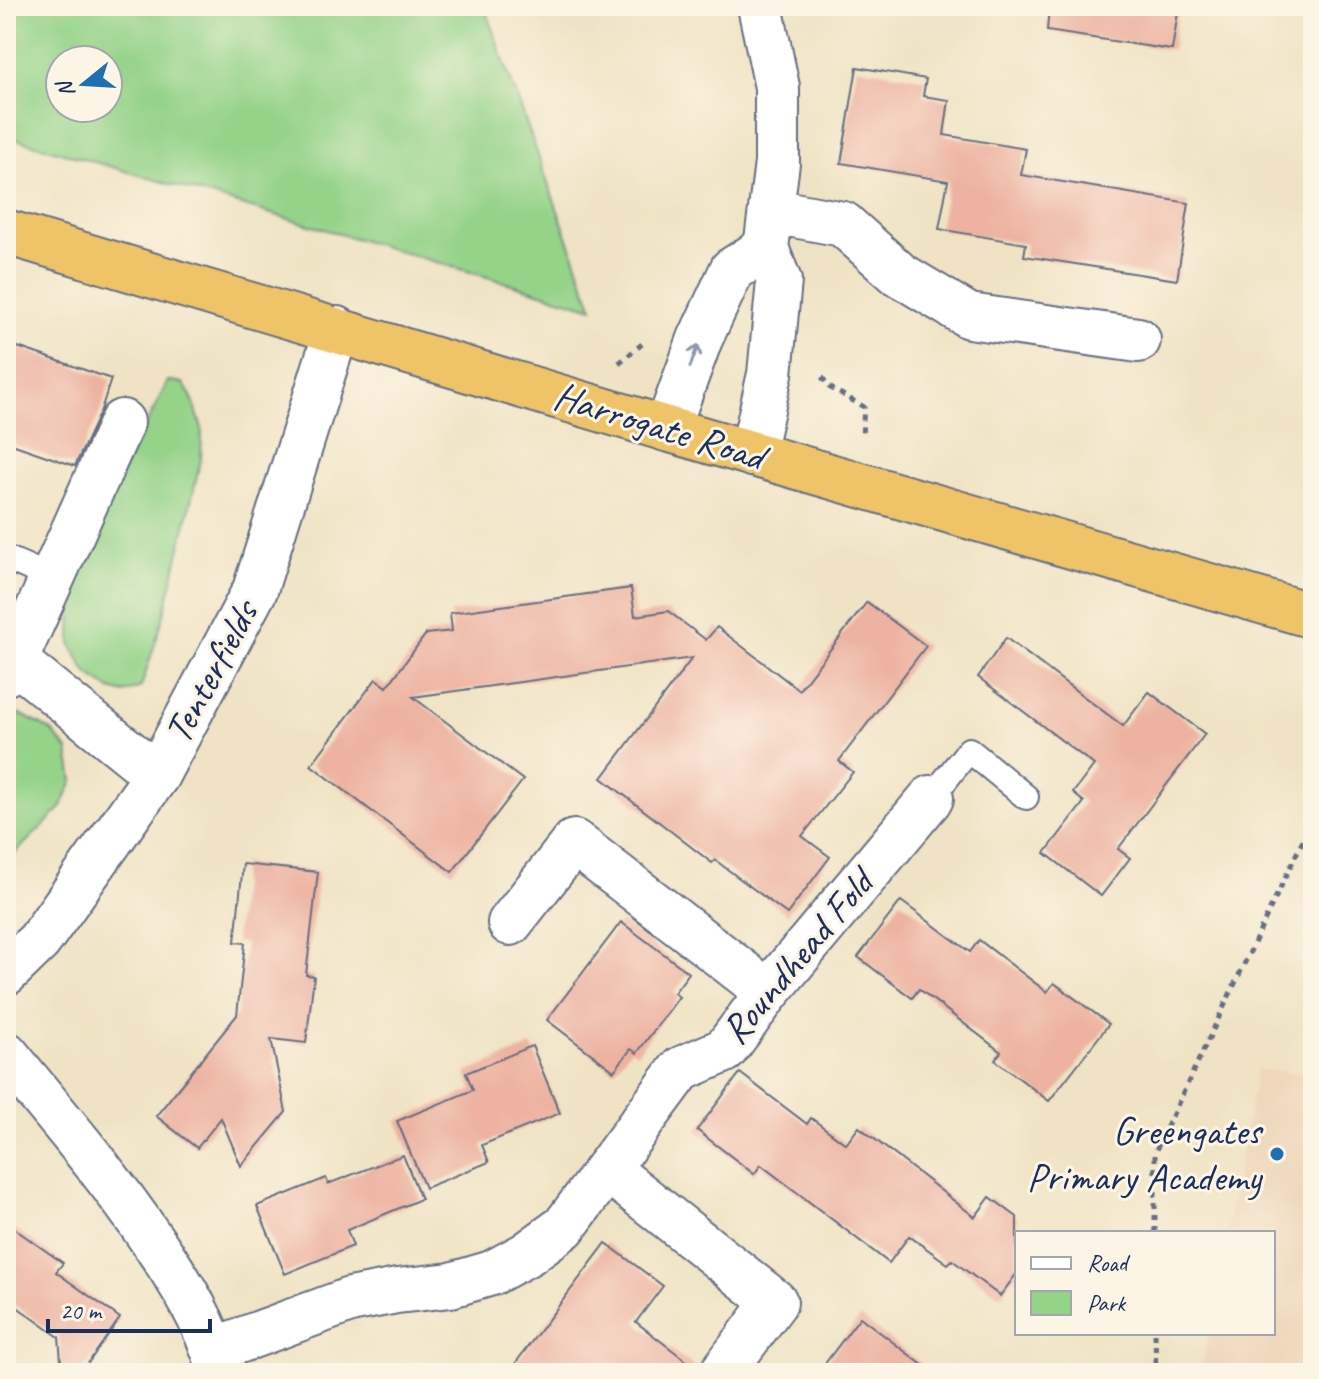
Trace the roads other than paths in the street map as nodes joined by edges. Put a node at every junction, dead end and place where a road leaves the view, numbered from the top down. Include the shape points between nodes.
1 (760, 6) edge
2 (769, 229) junction
3 (6, 232) edge
4 (337, 329) junction
5 (1138, 340) dead end
6 (122, 422) dead end
7 (667, 429) junction
8 (752, 454) junction
9 (6, 558) edge
10 (52, 578) junction
11 (1313, 616) edge
12 (11, 667) edge
13 (157, 775) junction
14 (1026, 797) dead end
15 (931, 798) joint
16 (510, 923) dead end
17 (6, 973) edge
18 (768, 992) junction
19 (6, 1054) edge
20 (607, 1169) junction
21 (218, 1362) edge
22 (722, 1373) edge

1 - 2 street via 777,87 777,163
2 - 5 street via 843,224 899,274 969,316
7 -> 2 street via 732,270
2 - 8 street via 779,281 770,374
3 - 4 highway, Harrogate Road
4 - 7 highway, Harrogate Road
4 - 13 street, Tenterfields via 255,590
6 - 10 street
7 - 8 highway, Harrogate Road
8 - 11 highway, Harrogate Road
9 - 10 lane
10 - 12 street
12 - 13 street
13 - 17 street, Tenterfields via 39,941
14 - 15 lane via 969,750
15 - 18 street, Roundhead Fold
16 - 18 street via 574,842
18 - 20 street, Roundhead Fold via 725,1050 681,1069
19 - 21 street via 114,1184 191,1298
20 - 21 street, Roundhead Fold via 564,1227 492,1273 451,1285 350,1300
20 - 22 street via 775,1302

